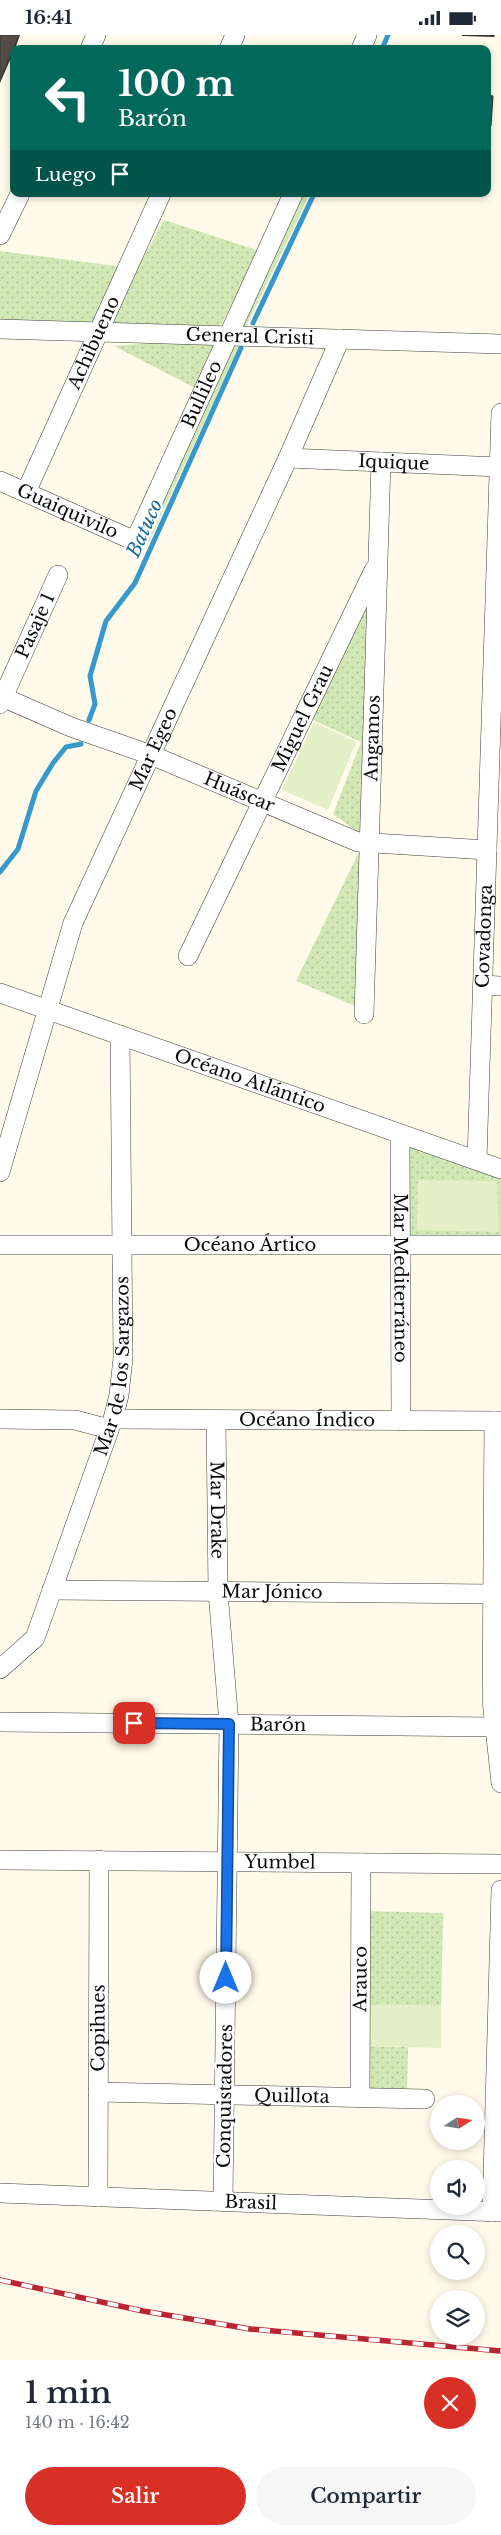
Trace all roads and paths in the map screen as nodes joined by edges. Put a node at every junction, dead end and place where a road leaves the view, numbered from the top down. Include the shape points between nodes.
1 (19, 197) edge
2 (160, 197) edge
3 (292, 197) edge
4 (0, 235) edge
5 (0, 329) edge
6 (96, 333) junction
7 (228, 335) junction
8 (340, 339) junction
9 (501, 344) edge
10 (501, 413) edge
11 (288, 458) junction
12 (381, 462) junction
13 (499, 467) junction
14 (0, 481) edge
15 (26, 492) junction
16 (135, 541) joint
17 (378, 563) junction
18 (58, 575) dead end
19 (498, 593) edge
20 (1, 699) edge
21 (496, 701) edge
22 (151, 755) junction
23 (262, 803) junction
24 (370, 845) junction
25 (487, 850) junction
26 (188, 956) dead end
27 (492, 986) edge
28 (0, 993) edge
29 (47, 1009) junction
30 (364, 1014) dead end
31 (120, 1035) junction
32 (400, 1134) junction
33 (476, 1161) junction
34 (501, 1169) edge
35 (0, 1172) edge
36 (0, 1245) edge
37 (121, 1245) junction
38 (400, 1245) junction
39 (501, 1245) edge
40 (0, 1419) edge
41 (216, 1420) junction
42 (400, 1421) junction
43 (498, 1421) edge
44 (111, 1424) junction
45 (52, 1590) junction
46 (218, 1592) junction
47 (493, 1595) junction
48 (223, 1660) joint
49 (0, 1669) edge
50 (497, 1720) edge
51 (0, 1722) edge
52 (229, 1724) junction
53 (501, 1783) edge
54 (0, 1860) edge
55 (99, 1861) junction
56 (227, 1862) junction
57 (361, 1863) junction
58 (501, 1864) edge
59 (501, 1890) edge
60 (500, 1971) edge
61 (499, 2081) edge
62 (98, 2092) junction
63 (226, 2095) junction
64 (360, 2097) junction
65 (425, 2099) dead end
66 (0, 2193) edge
67 (98, 2197) junction
68 (224, 2201) junction
69 (496, 2212) edge

1 - 4 street
2 - 6 street, Achibueno
3 - 7 street, Bullileo
5 - 6 street, General Cristi
6 - 7 street, General Cristi
6 - 15 street, Achibueno
7 - 8 street, General Cristi
7 - 16 street, Bullileo
8 - 9 street, General Cristi
8 - 11 street, Mar Egeo
10 - 13 street, Covadonga
11 - 12 street, Iquique
11 - 22 street, Mar Egeo
12 - 13 street, Iquique
12 - 17 street, Angamos
13 - 19 street, Covadonga
14 - 15 street, Guaiquivilo
15 - 16 street, Guaiquivilo
17 - 23 street, Miguel Grau
17 - 24 street, Angamos
18 - 20 street, Pasaje 1
19 - 21 street, Covadonga
20 - 22 street, Huáscar
21 - 25 street, Covadonga
22 - 23 street, Huáscar
22 - 29 street, Mar Egeo via 73,923
23 - 24 street, Huáscar
23 - 26 street, Miguel Grau
24 - 25 street, Huáscar
24 - 30 street, Angamos
25 - 27 street, Covadonga
27 - 33 street, Covadonga
28 - 29 street, Océano Atlántico
29 - 31 street, Océano Atlántico
29 - 35 street, Mar Egeo
31 - 32 street, Océano Atlántico
31 - 37 street, Mar de los Sargazos
32 - 33 street, Océano Atlántico
32 - 38 street, Mar Mediterráneo
33 - 34 street, Océano Atlántico
36 - 37 street, Océano Ártico
37 - 38 street, Océano Ártico
37 - 44 street, Mar de los Sargazos via 123,1358 119,1395
38 - 39 street, Océano Ártico
38 - 42 street, Mar Mediterráneo
40 - 44 street, Océano Índico
41 - 42 street, Océano Índico
41 - 44 street, Océano Índico
41 - 46 street, Mar Drake
42 - 43 street, Océano Índico
43 - 47 street
44 - 45 street, Mar de los Sargazos
45 - 46 street, Mar Jónico
45 - 49 street, Mar de los Sargazos via 34,1638
46 - 47 street, Mar Jónico
46 - 48 street, Mar Drake
47 - 50 street via 492,1700
48 - 52 street, Conquistadores
50 - 52 street, Barón
50 - 53 street
51 - 52 street, Barón
52 - 56 street, Conquistadores
54 - 55 street, Yumbel
55 - 56 street, Yumbel
55 - 62 street, Copihues
56 - 57 street, Yumbel
56 - 63 street, Conquistadores
57 - 58 street, Yumbel
57 - 64 street, Arauco
59 - 60 street
60 - 61 street
61 - 69 street
62 - 63 street, Quillota
62 - 67 street, Copihues
63 - 64 street, Quillota
63 - 68 street, Conquistadores
64 - 65 street, Quillota
66 - 67 street, Brasil
67 - 68 street, Brasil
68 - 69 street, Brasil

